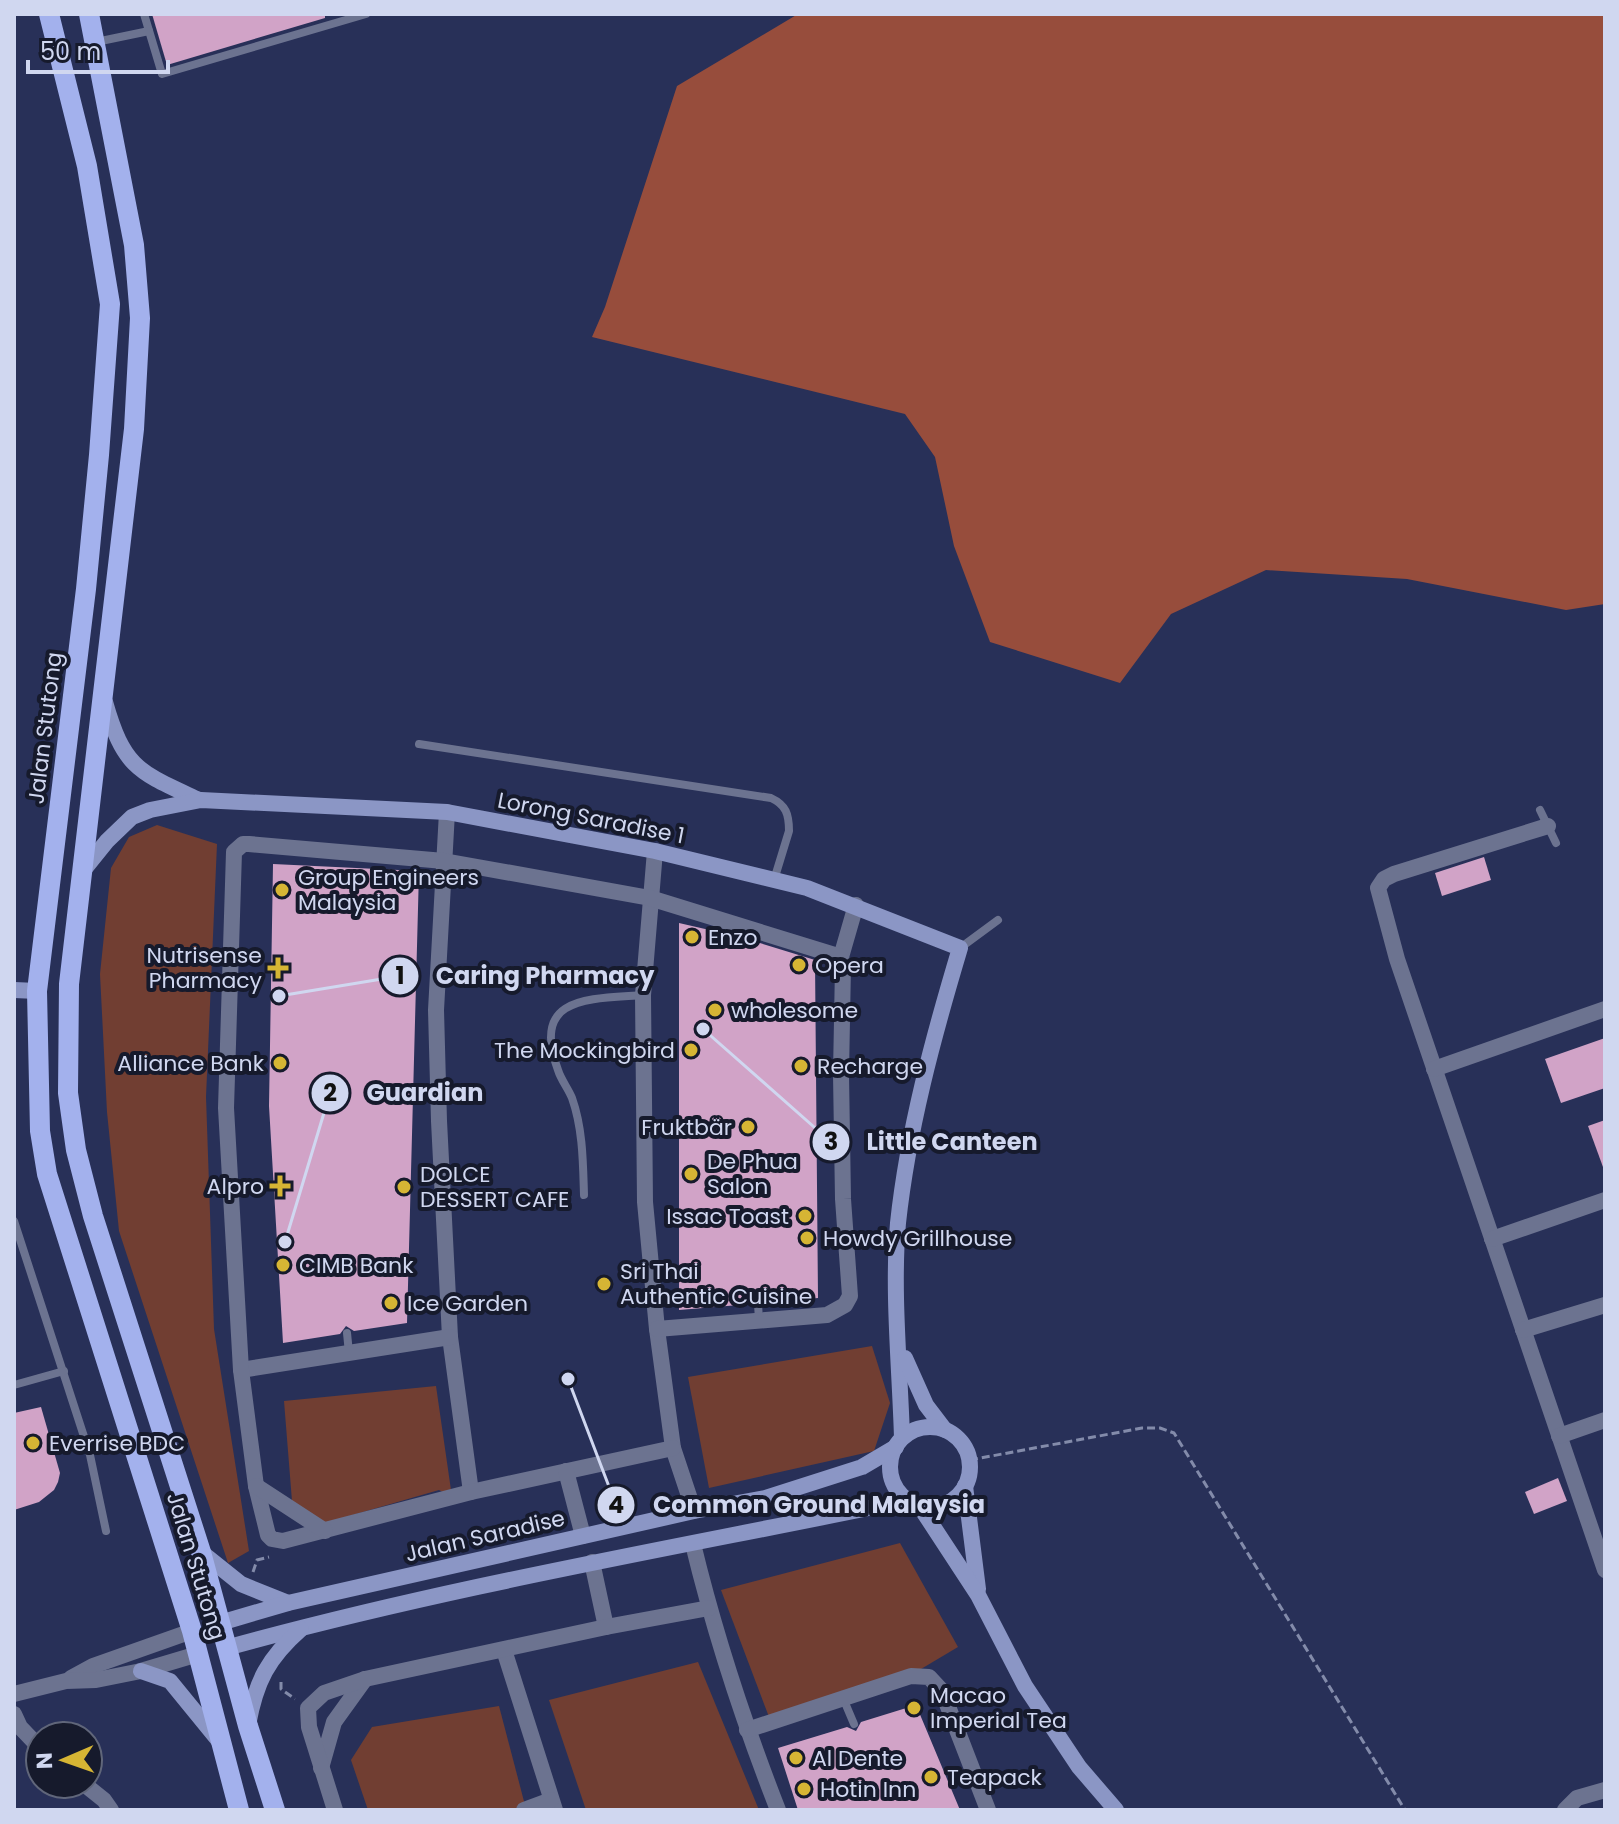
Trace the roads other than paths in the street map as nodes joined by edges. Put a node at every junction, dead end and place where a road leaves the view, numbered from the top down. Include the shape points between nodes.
1 (49, 14) edge
2 (89, 14) edge
3 (144, 14) edge
4 (366, 14) edge
5 (149, 31) junction
6 (96, 42) junction
7 (103, 697) junction
8 (419, 744) dead end
9 (201, 800) junction
10 (1540, 810) dead end
11 (447, 812) junction
12 (1548, 826) junction
13 (1556, 843) dead end
14 (655, 851) junction
15 (444, 861) junction
16 (81, 873) junction
17 (774, 880) junction
18 (650, 898) junction
19 (856, 905) junction
20 (998, 920) dead end
21 (960, 948) junction
22 (841, 957) junction
23 (69, 984) junction
24 (14, 990) edge
25 (37, 991) junction
26 (643, 995) junction
27 (1605, 1009) edge
28 (1434, 1069) junction
29 (584, 1195) dead end
30 (1605, 1200) edge
31 (14, 1221) edge
32 (1492, 1239) junction
33 (24, 1258) junction
34 (14, 1260) edge
35 (758, 1303) dead end
36 (1605, 1305) edge
37 (759, 1321) junction
38 (657, 1329) junction
39 (1523, 1330) junction
40 (347, 1333) dead end
41 (450, 1337) junction
42 (899, 1342) junction
43 (349, 1354) junction
44 (241, 1370) junction
45 (64, 1371) junction
46 (14, 1385) edge
47 (1605, 1420) edge
48 (945, 1430) junction
49 (1559, 1436) junction
50 (899, 1443) junction
51 (673, 1448) junction
52 (566, 1471) junction
53 (256, 1486) junction
54 (965, 1486) junction
55 (471, 1492) junction
56 (914, 1503) junction
57 (694, 1511) junction
58 (106, 1531) dead end
59 (325, 1531) junction
60 (583, 1536) junction
61 (693, 1544) junction
62 (201, 1552) junction
63 (592, 1562) junction
64 (1605, 1570) edge
65 (978, 1595) junction
66 (288, 1603) junction
67 (709, 1608) junction
68 (220, 1623) junction
69 (305, 1626) junction
70 (606, 1627) junction
71 (192, 1631) junction
72 (226, 1648) junction
73 (504, 1650) junction
74 (198, 1654) junction
75 (141, 1671) junction
76 (365, 1679) junction
77 (66, 1681) junction
78 (14, 1694) edge
79 (843, 1698) junction
80 (14, 1714) edge
81 (854, 1724) dead end
82 (248, 1726) junction
83 (747, 1730) junction
84 (24, 1731) edge
85 (220, 1742) junction
86 (321, 1769) junction
87 (1605, 1790) edge
88 (553, 1805) edge
89 (239, 1810) edge
90 (275, 1810) edge
91 (335, 1810) edge
92 (524, 1810) edge
93 (778, 1810) edge
94 (988, 1810) edge
95 (1116, 1810) edge
96 (1565, 1810) edge

1 - 25 main road, Jalan Stutong via 87,166 110,304 87,574
2 - 6 main road, Jalan Stutong
3 - 5 lane
4 - 5 lane via 162,74
5 - 6 lane
6 - 7 main road, Jalan Stutong via 134,245 140,318 134,429
7 - 9 street via 123,753 141,771
7 - 16 main road, Jalan Stutong
8 - 17 lane via 771,798 782,803 789,824
9 - 11 street, Lorong Saradise 1
9 - 16 street via 132,817
10 - 12 lane
11 - 14 street, Lorong Saradise 1
11 - 15 street
12 - 13 lane
12 - 28 street via 1394,874 1380,883 1397,959
14 - 17 street, Lorong Saradise 1
14 - 18 street
15 - 18 street
15 - 41 street via 436,1010
15 - 44 street via 343,860 249,844 238,847 233,857 226,1108
16 - 23 main road, Jalan Stutong
17 - 19 street, Lorong Saradise 1
18 - 22 street via 748,933
18 - 26 street
19 - 21 street, Lorong Saradise 1
19 - 22 street
20 - 21 lane
21 - 42 street via 908,1151 898,1225
22 - 37 street via 843,1199 850,1296 827,1315
23 - 25 main road
23 - 62 main road, Jalan Stutong via 68,1093 76,1150 124,1318
24 - 25 street
25 - 71 main road, Jalan Stutong via 40,1131 47,1174
26 - 29 lane via 579,1000 556,1015 552,1028 558,1071 580,1128
26 - 38 street via 645,1202
27 - 28 street
28 - 32 street
30 - 32 street
31 - 33 lane
32 - 39 street
33 - 34 lane
33 - 45 lane
35 - 37 lane
36 - 39 street
37 - 38 street
38 - 51 street
39 - 49 street
40 - 43 lane
41 - 43 street
41 - 55 street
42 - 48 street via 911,1378
42 - 50 street
43 - 44 street
44 - 53 street
45 - 46 lane
45 - 58 lane
47 - 49 street
48 - 50 street via 919,1429
48 - 54 street via 970,1460
49 - 64 street
50 - 56 street via 893,1481
50 - 57 street, Jalan Saradise via 862,1467 765,1498
51 - 52 street
51 - 57 street
52 - 55 street
52 - 60 street
53 - 59 street
53 - 59 street via 272,1539
54 - 56 street via 946,1504
54 - 65 street
55 - 59 street
56 - 61 street
56 - 65 street
57 - 60 street, Jalan Saradise
60 - 66 street, Jalan Saradise
61 - 63 street
61 - 67 street
62 - 66 street via 248,1587
62 - 68 main road, Jalan Stutong
63 - 69 street
63 - 70 street
65 - 95 street via 1025,1686 1079,1767
66 - 68 street, Jalan Saradise
67 - 70 street
67 - 83 street
68 - 71 main road
68 - 72 main road, Jalan Stutong
69 - 72 street
69 - 82 street via 272,1657 256,1690
70 - 73 street
71 - 74 main road, Jalan Stutong
71 - 77 street
72 - 74 main road
72 - 82 main road, Jalan Stutong
73 - 76 street
73 - 88 street
74 - 75 street
74 - 85 main road, Jalan Stutong
75 - 77 street
75 - 85 street via 170,1681
76 - 86 street via 334,1722
76 - 86 street via 324,1693 308,1708
77 - 78 street
79 - 81 lane
79 - 83 street
79 - 94 street via 911,1676 937,1683
80 - 84 street
82 - 90 main road, Jalan Stutong
83 - 93 street
85 - 89 main road, Jalan Stutong
86 - 91 street
87 - 96 street via 1577,1798
88 - 92 street

